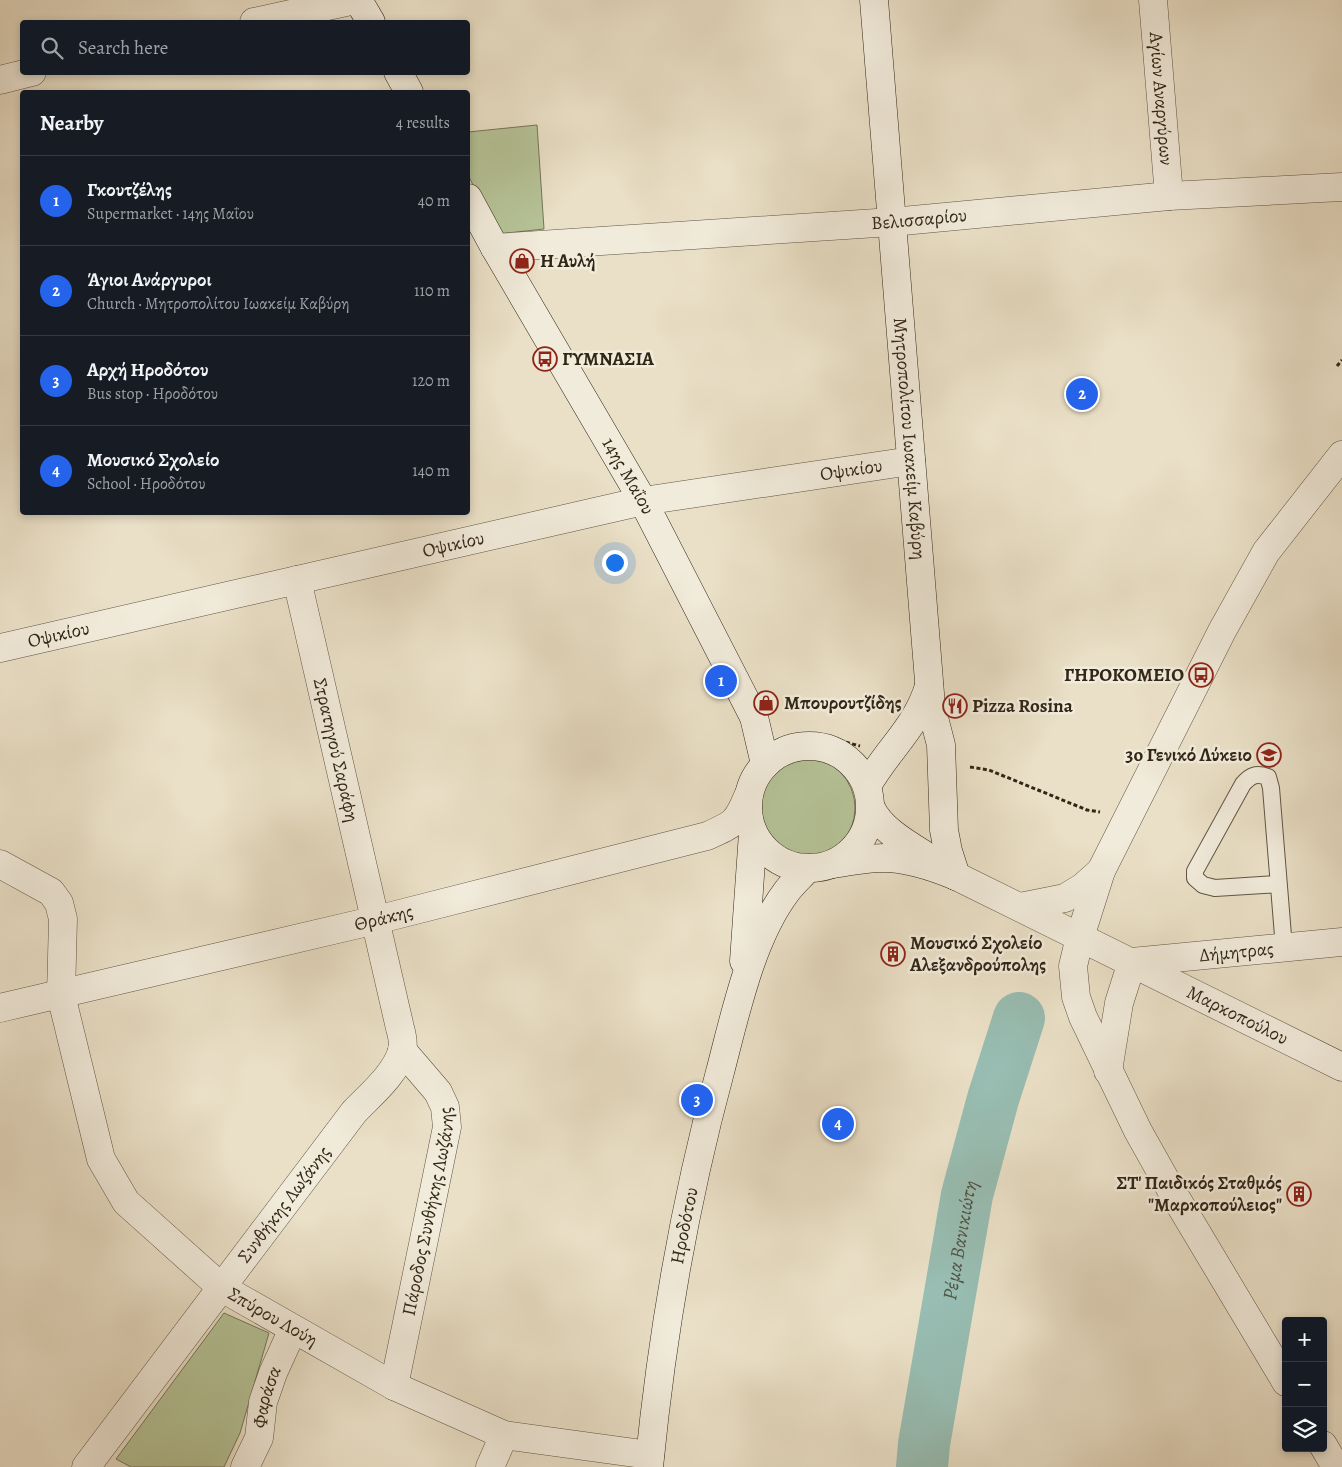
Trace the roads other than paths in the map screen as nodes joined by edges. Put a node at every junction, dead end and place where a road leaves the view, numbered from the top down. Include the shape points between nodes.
1 (355, 0) edge
2 (358, 0) edge
3 (874, 0) edge
4 (1153, 0) edge
5 (263, 20) edge
6 (370, 20) edge
7 (20, 75) edge
8 (400, 75) edge
9 (0, 80) edge
10 (408, 90) edge
11 (1342, 187) edge
12 (1169, 196) junction
13 (470, 202) edge
14 (892, 222) junction
15 (495, 248) junction
16 (1342, 455) edge
17 (911, 460) junction
18 (643, 501) junction
19 (297, 580) junction
20 (0, 648) edge
21 (929, 685) junction
22 (765, 764) junction
23 (748, 796) junction
24 (869, 797) junction
25 (753, 833) junction
26 (0, 864) edge
27 (819, 867) junction
28 (1101, 872) junction
29 (956, 876) junction
30 (1278, 884) junction
31 (1020, 908) junction
32 (376, 920) junction
33 (1080, 937) junction
34 (1342, 942) edge
35 (1284, 948) junction
36 (1132, 962) junction
37 (742, 990) junction
38 (60, 995) junction
39 (0, 1008) edge
40 (402, 1050) junction
41 (1342, 1067) edge
42 (1108, 1071) junction
43 (222, 1288) junction
44 (293, 1329) junction
45 (1282, 1375) edge
46 (394, 1386) junction
47 (504, 1435) junction
48 (1327, 1452) edge
49 (650, 1461) edge
50 (98, 1463) edge
51 (245, 1467) edge
52 (490, 1467) edge
53 (1336, 1467) edge

1 - 5 street
2 - 6 street
3 - 14 street, Μητροπολίτου Ιωακείμ Καβύρη
4 - 12 street, Αγίων Αναργύρων
7 - 9 street
8 - 10 street
11 - 12 street, Βελισσαρίου
12 - 14 street, Βελισσαρίου
13 - 15 street, 14ης Μαΐου
14 - 15 street, Βελισσαρίου
14 - 17 street, Μητροπολίτου Ιωακείμ Καβύρη
15 - 18 street, 14ης Μαΐου
16 - 28 street via 1266,552 1222,631
17 - 18 street, Οψικίου
17 - 21 street, Μητροπολίτου Ιωακείμ Καβύρη
18 - 19 street, Οψικίου
18 - 22 street, 14ης Μαΐου via 754,717
19 - 20 street, Οψικίου
19 - 32 street, Στρατηγού Σαράφη
21 - 24 street via 912,724 882,760
21 - 29 street, Μητροπολίτου Ιωακείμ Καβύρη via 941,745 944,830
22 - 23 street via 754,779
22 - 24 street via 781,752 801,746 822,746 841,754 857,768
23 - 25 street via 748,815
23 - 32 street, Θράκης via 734,822 707,836
24 - 27 street via 868,826 860,842 847,856
24 - 29 street via 875,816 900,838
25 - 27 street via 775,858 791,866
25 - 37 street, Ηροδότου
26 - 38 street, Σπύρου Λούη via 51,892 59,903 63,919
27 - 29 street via 885,858 933,866
27 - 37 street, Ηροδότου via 787,891 770,918
28 - 31 street via 1065,898
28 - 33 street
29 - 31 street, Μαρκοπούλου
30 - 30 lane via 1271,788 1268,777 1258,774 1250,776 1243,784 1195,871 1195,878 1203,885 1216,888
30 - 35 lane
31 - 33 street, Μαρκοπούλου
32 - 38 street, Θράκης
32 - 40 street
33 - 36 street, Μαρκοπούλου
33 - 42 street via 1073,966 1076,997
34 - 35 street, Δήμητρας
35 - 36 street, Δήμητρας
36 - 41 street, Μαρκοπούλου
36 - 42 street via 1119,1003
37 - 49 street, Ηροδότου via 694,1176 664,1344
38 - 39 street, Θράκης
38 - 43 street, Σπύρου Λούη via 100,1159 126,1202
40 - 43 street, Συνθήκης Λωζάνης via 387,1077 354,1112
40 - 46 street, Πάροδος Συνθήκης Λωζάνης via 438,1092 445,1108 447,1127
42 - 45 street via 1170,1188
43 - 44 street, Σπύρου Λούη
43 - 50 street, Συνθήκης Λωζάνης
44 - 46 street, Σπύρου Λούη
44 - 51 street, Φαράσα via 273,1372 263,1402 259,1438
46 - 47 street, Σπύρου Λούη
47 - 49 street, Σπύρου Λούη
47 - 52 street
48 - 53 street

